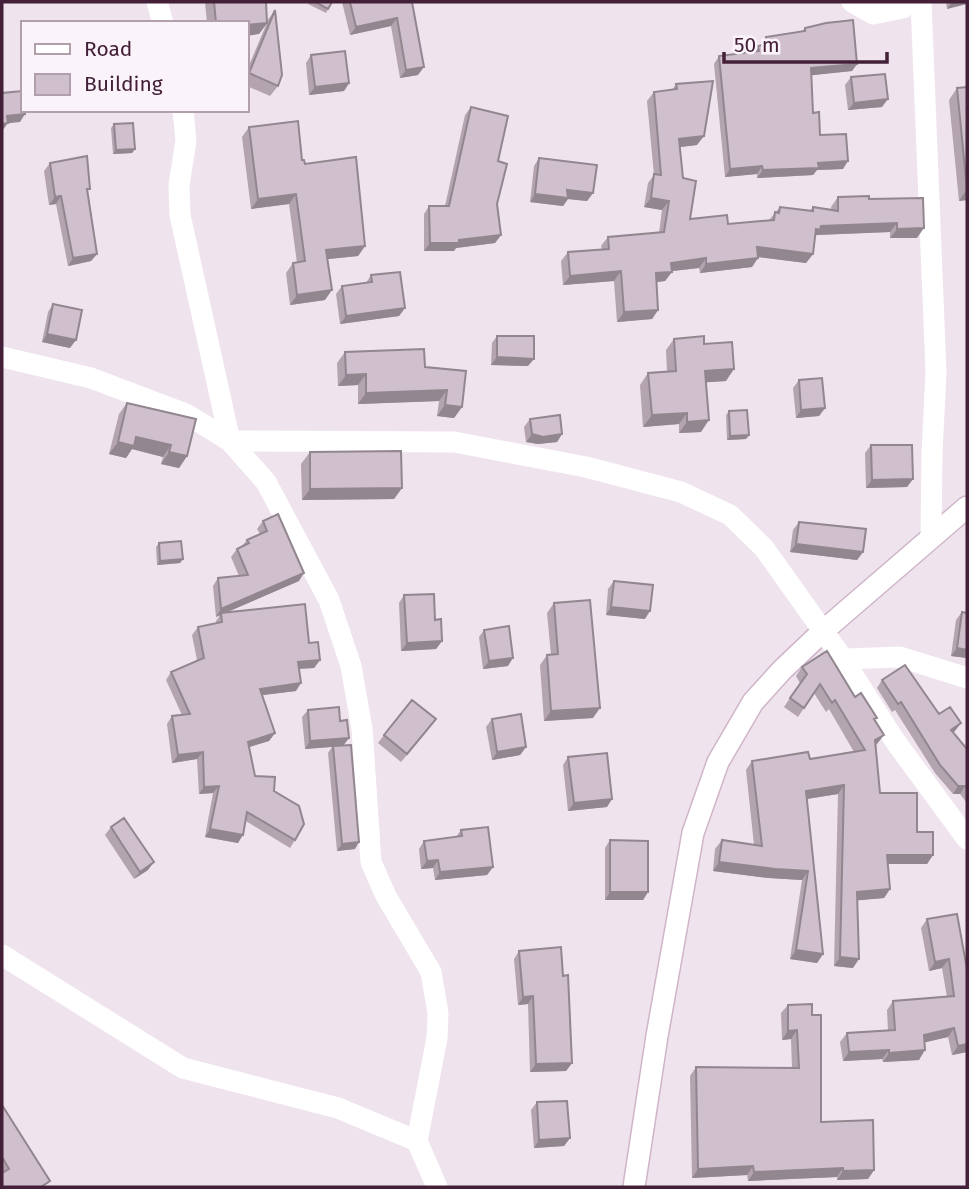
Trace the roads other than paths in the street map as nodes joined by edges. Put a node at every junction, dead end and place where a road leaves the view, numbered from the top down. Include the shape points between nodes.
1 (157, 2) edge
2 (852, 2) edge
3 (907, 2) edge
4 (921, 2) edge
5 (162, 21) edge
6 (183, 112) edge
7 (2, 357) edge
8 (230, 441) junction
9 (967, 507) edge
10 (931, 537) junction
11 (822, 632) junction
12 (843, 659) junction
13 (967, 678) edge
14 (967, 839) edge
15 (2, 955) edge
16 (417, 1141) junction
17 (437, 1187) edge
18 (634, 1187) edge

1 - 5 street
2 - 3 street via 873,14 903,8
4 - 10 street via 936,372
6 - 8 street via 186,141 178,186 180,215
7 - 8 street via 91,378 186,414
8 - 11 street via 454,442 586,467 681,492 730,515 764,548
8 - 16 street via 267,482 329,600 351,666 362,730 371,862 431,972 438,1013
9 - 10 street
10 - 11 street
11 - 12 street
11 - 18 street via 753,702 718,762 693,833
12 - 13 street via 900,657
12 - 14 street via 895,741
15 - 16 street via 183,1068 338,1108
16 - 17 street

